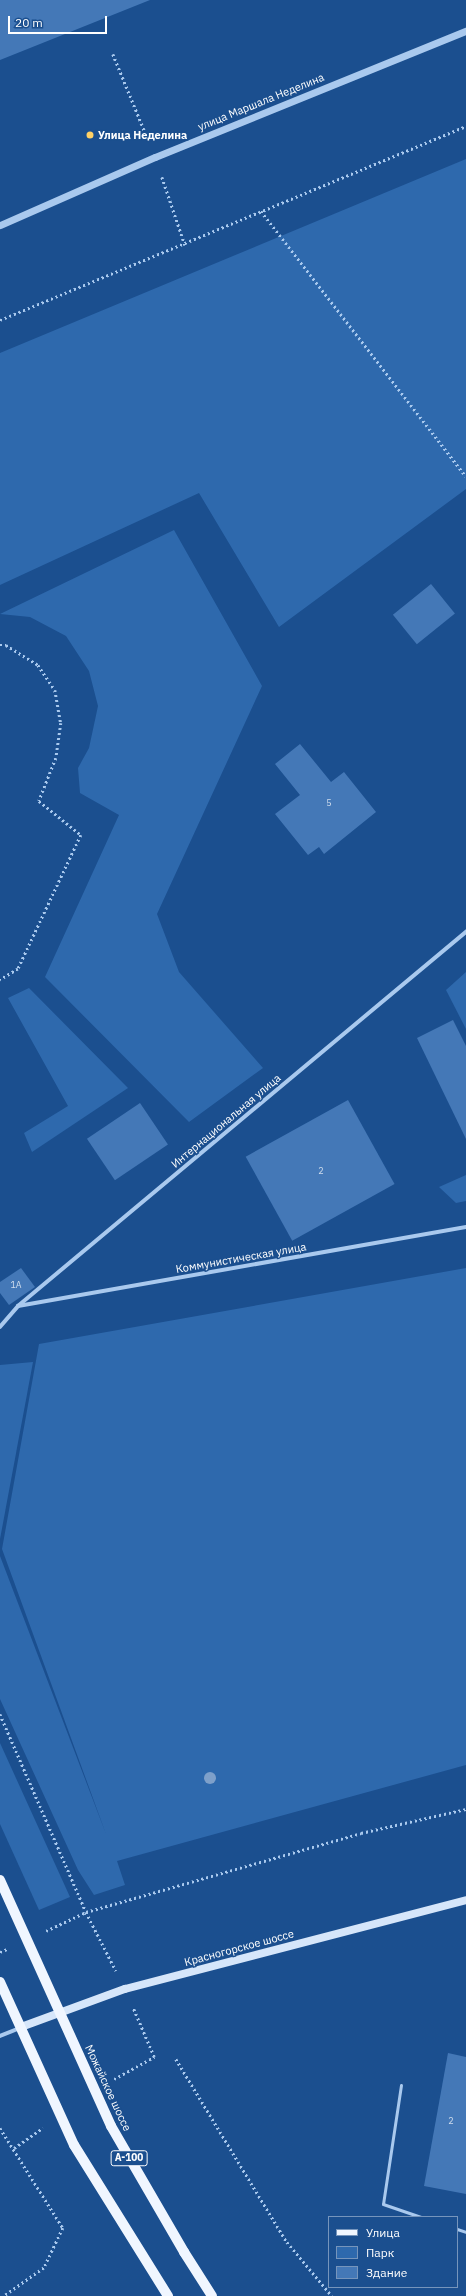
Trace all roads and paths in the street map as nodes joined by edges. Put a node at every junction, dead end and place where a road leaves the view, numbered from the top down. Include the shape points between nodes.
1 (466, 31) edge
2 (466, 126) edge
3 (261, 211) junction
4 (0, 225) edge
5 (0, 320) edge
6 (466, 476) edge
7 (0, 645) edge
8 (466, 932) edge
9 (0, 980) edge
10 (466, 1228) edge
11 (18, 1306) junction
12 (0, 1327) edge
13 (0, 1714) edge
14 (466, 1809) edge
15 (0, 1880) edge
16 (466, 1900) edge
17 (0, 1982) edge
18 (60, 2013) junction
19 (21, 2028) junction
20 (0, 2036) edge
21 (154, 2057) dead end
22 (176, 2059) dead end
23 (124, 2072) dead end
24 (401, 2085) dead end
25 (44, 2127) dead end
26 (0, 2128) edge
27 (14, 2148) junction
28 (418, 2216) edge
29 (4, 2296) edge
30 (168, 2296) edge
31 (212, 2296) edge
32 (332, 2296) edge

1 - 4 street, улица Маршала Неделина via 155,157
2 - 3 path
3 - 5 path
3 - 6 path
7 - 9 path via 6,645 38,665 55,690 61,723 56,758 39,801 81,835 18,969
8 - 11 street, Интернациональная улица
10 - 11 street, Коммунистическая улица
11 - 12 street, Интернациональная улица
13 - 14 path via 86,1912 361,1833
15 - 18 main road, Можайское шоссе / А-100
16 - 18 main road, Красногорское шоссе via 126,1989
17 - 19 main road
18 - 19 main road, Красногорское шоссе
18 - 31 main road, Можайское шоссе / А-100 via 111,2126
19 - 20 street
19 - 30 main road via 74,2146
21 - 23 path
22 - 32 path via 287,2242
24 - 28 lane via 383,2204
25 - 27 path
26 - 27 path
27 - 29 path via 63,2228 44,2268

